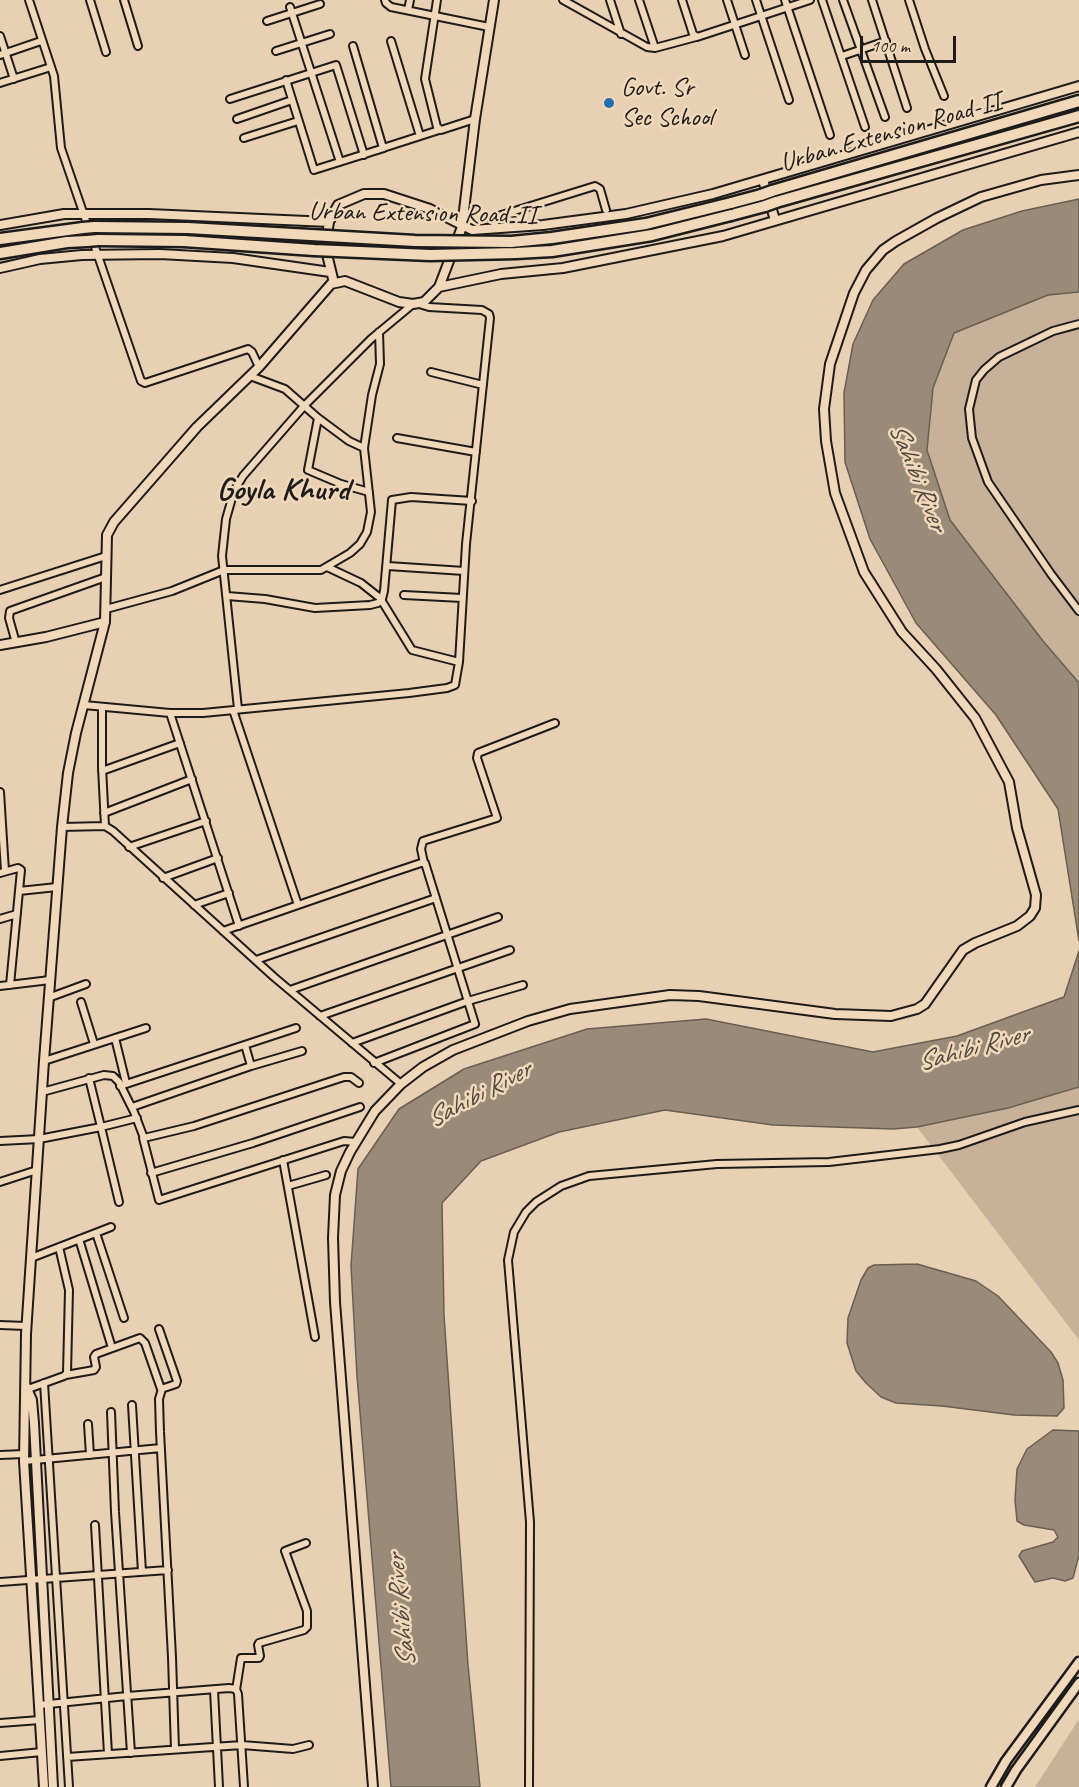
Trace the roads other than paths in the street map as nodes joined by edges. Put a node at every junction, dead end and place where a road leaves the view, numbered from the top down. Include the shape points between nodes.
1 (29, 0) edge
2 (90, 0) edge
3 (124, 0) edge
4 (385, 0) edge
5 (410, 0) edge
6 (437, 0) edge
7 (494, 0) edge
8 (563, 0) edge
9 (610, 0) edge
10 (639, 0) edge
11 (682, 0) edge
12 (727, 0) edge
13 (756, 0) edge
14 (810, 0) edge
15 (822, 0) edge
16 (843, 0) edge
17 (872, 0) edge
18 (909, 0) edge
19 (320, 4) dead end
20 (786, 4) edge
21 (291, 10) junction
22 (408, 10) junction
23 (434, 16) junction
24 (760, 16) junction
25 (267, 21) dead end
26 (734, 24) junction
27 (489, 27) junction
28 (330, 34) dead end
29 (621, 34) junction
30 (0, 36) edge
31 (696, 37) junction
32 (41, 41) junction
33 (391, 41) dead end
34 (886, 42) junction
35 (301, 43) junction
36 (138, 46) dead end
37 (353, 46) dead end
38 (655, 48) junction
39 (861, 50) junction
40 (276, 51) dead end
41 (106, 52) dead end
42 (3, 55) edge
43 (745, 55) dead end
44 (842, 56) junction
45 (51, 67) junction
46 (310, 72) junction
47 (14, 79) junction
48 (286, 80) junction
49 (0, 83) edge
50 (1079, 86) edge
51 (944, 96) dead end
52 (231, 99) dead end
53 (292, 100) junction
54 (789, 100) dead end
55 (1079, 100) edge
56 (907, 108) dead end
57 (1079, 116) edge
58 (885, 117) dead end
59 (237, 119) dead end
60 (475, 119) junction
61 (298, 121) junction
62 (865, 127) dead end
63 (439, 130) junction
64 (1079, 132) edge
65 (830, 135) dead end
66 (420, 136) junction
67 (244, 138) dead end
68 (384, 148) junction
69 (364, 155) junction
70 (340, 162) junction
71 (1079, 175) edge
72 (763, 180) junction
73 (768, 199) junction
74 (606, 210) dead end
75 (84, 214) junction
76 (775, 220) junction
77 (329, 222) junction
78 (0, 225) edge
79 (462, 227) junction
80 (497, 228) junction
81 (0, 239) edge
82 (0, 253) edge
83 (97, 254) junction
84 (0, 268) edge
85 (330, 272) junction
86 (334, 283) junction
87 (439, 287) junction
88 (416, 304) junction
89 (1079, 324) edge
90 (379, 332) junction
91 (259, 367) junction
92 (431, 372) dead end
93 (250, 376) junction
94 (483, 385) junction
95 (304, 406) junction
96 (318, 418) junction
97 (397, 438) dead end
98 (364, 448) junction
99 (476, 452) junction
100 (369, 492) junction
101 (472, 501) junction
102 (106, 556) junction
103 (388, 566) junction
104 (327, 567) junction
105 (224, 570) junction
106 (464, 572) junction
107 (106, 577) junction
108 (0, 590) edge
109 (228, 596) junction
110 (404, 596) dead end
111 (462, 598) junction
112 (382, 599) junction
113 (106, 609) junction
114 (1079, 611) edge
115 (105, 622) junction
116 (16, 643) junction
117 (0, 645) edge
118 (459, 662) junction
119 (84, 705) junction
120 (102, 707) junction
121 (236, 710) junction
122 (170, 713) junction
123 (555, 723) dead end
124 (180, 743) junction
125 (102, 771) junction
126 (192, 779) junction
127 (0, 792) edge
128 (104, 813) junction
129 (206, 821) junction
130 (1, 824) edge
131 (105, 826) junction
132 (62, 827) junction
133 (129, 847) junction
134 (218, 858) junction
135 (424, 863) junction
136 (3, 872) edge
137 (163, 878) junction
138 (57, 886) junction
139 (19, 891) junction
140 (229, 893) junction
141 (436, 898) junction
142 (194, 905) junction
143 (298, 906) junction
144 (16, 914) junction
145 (498, 917) dead end
146 (0, 920) edge
147 (239, 926) junction
148 (224, 931) junction
149 (448, 934) junction
150 (510, 950) dead end
151 (256, 960) junction
152 (457, 969) junction
153 (50, 980) junction
154 (86, 984) dead end
155 (523, 985) dead end
156 (10, 986) junction
157 (0, 987) edge
158 (290, 990) junction
159 (48, 998) junction
160 (468, 1001) junction
161 (81, 1002) dead end
162 (320, 1016) junction
163 (146, 1028) dead end
164 (296, 1028) dead end
165 (115, 1038) junction
166 (352, 1043) junction
167 (94, 1044) junction
168 (245, 1045) junction
169 (302, 1051) dead end
170 (44, 1061) junction
171 (374, 1063) junction
172 (252, 1066) junction
173 (89, 1078) junction
174 (359, 1083) dead end
175 (123, 1084) junction
176 (401, 1084) junction
177 (42, 1092) junction
178 (132, 1107) junction
179 (360, 1107) dead end
180 (1079, 1110) edge
181 (137, 1118) junction
182 (100, 1127) junction
183 (143, 1138) junction
184 (39, 1139) junction
185 (0, 1140) edge
186 (356, 1142) junction
187 (283, 1160) junction
188 (37, 1170) junction
189 (151, 1173) junction
190 (326, 1175) dead end
191 (0, 1182) edge
192 (288, 1186) junction
193 (119, 1202) dead end
194 (111, 1227) dead end
195 (96, 1233) junction
196 (79, 1239) junction
197 (59, 1247) junction
198 (31, 1258) junction
199 (124, 1318) dead end
200 (0, 1325) edge
201 (27, 1326) junction
202 (159, 1329) dead end
203 (315, 1337) dead end
204 (112, 1348) junction
205 (66, 1375) junction
206 (44, 1383) junction
207 (27, 1387) junction
208 (162, 1389) junction
209 (132, 1406) dead end
210 (111, 1412) dead end
211 (88, 1424) dead end
212 (161, 1448) junction
213 (134, 1450) junction
214 (112, 1452) junction
215 (0, 1455) edge
216 (90, 1455) junction
217 (24, 1458) junction
218 (48, 1459) junction
219 (36, 1460) junction
220 (95, 1525) dead end
221 (306, 1543) dead end
222 (168, 1570) junction
223 (142, 1572) junction
224 (119, 1574) junction
225 (97, 1575) junction
226 (55, 1579) junction
227 (42, 1580) junction
228 (32, 1581) junction
229 (0, 1582) edge
230 (1079, 1662) edge
231 (1079, 1683) edge
232 (214, 1690) junction
233 (237, 1690) junction
234 (172, 1694) junction
235 (127, 1696) junction
236 (104, 1699) junction
237 (63, 1704) junction
238 (39, 1705) junction
239 (48, 1705) junction
240 (40, 1720) junction
241 (0, 1723) edge
242 (243, 1745) junction
243 (309, 1745) dead end
244 (216, 1747) junction
245 (175, 1749) junction
246 (42, 1752) junction
247 (130, 1753) junction
248 (108, 1754) junction
249 (0, 1756) edge
250 (67, 1758) junction
251 (44, 1787) edge
252 (53, 1787) edge
253 (69, 1787) edge
254 (219, 1787) edge
255 (244, 1787) edge
256 (373, 1787) edge
257 (529, 1787) edge
258 (991, 1787) edge
259 (1006, 1787) edge

1 - 32 street
2 - 41 street
3 - 36 street
4 - 22 street via 391,6
5 - 22 street
6 - 23 street
7 - 27 street
8 - 29 street
9 - 29 street
10 - 38 street
11 - 31 street
12 - 26 street
13 - 24 street
14 - 20 street
15 - 44 street
16 - 39 street
17 - 34 street
18 - 51 street
19 - 21 street
20 - 24 street
20 - 65 street
21 - 25 street
21 - 35 street
22 - 23 street
23 - 27 street
23 - 63 street via 425,84
24 - 26 street
24 - 54 street
26 - 31 street
26 - 43 street
27 - 60 street
28 - 35 street
29 - 38 street
30 - 42 street
31 - 38 street
32 - 42 street
32 - 45 street
33 - 66 street
34 - 39 street
34 - 56 street
35 - 40 street
35 - 46 street
37 - 68 street
39 - 44 street
39 - 58 street
42 - 47 street
44 - 62 street
45 - 47 street
45 - 75 street via 59,141
46 - 48 street
46 - 69 street via 337,66
46 - 70 street
47 - 49 street
48 - 52 street
48 - 53 street
50 - 72 street
53 - 59 street
53 - 61 street
55 - 73 highway, Urban Extension Road-II
57 - 73 highway, Urban Extension Road-II
60 - 63 street
60 - 79 street
61 - 67 street
61 - 70 street via 313,169
63 - 66 street
64 - 76 street
66 - 68 street
68 - 69 street
69 - 70 street
71 - 176 street via 1041,180 981,197 884,250 866,270 854,293 830,364 824,409 835,493 860,565 902,632 975,718 1009,782 1036,895 1030,916 1017,926 963,950 928,1001 904,1013 835,1014 699,996 657,996 570,1010 520,1024 439,1056
72 - 76 street
72 - 80 street via 626,214
73 - 81 highway, Urban Extension Road-II, bridge via 731,203 646,224 511,242 415,241 188,228 88,228
73 - 82 highway, Urban Extension Road-II, bridge via 731,215 652,235 552,251 430,255 184,241 92,241
74 - 80 street via 600,189 595,186 495,217 492,220
75 - 77 street
75 - 78 street
75 - 83 street
76 - 87 street via 723,236 563,268 501,274
77 - 79 street via 338,206 364,194 384,194 430,210
77 - 85 street via 325,246
79 - 80 street
79 - 87 street
83 - 84 street via 40,259
83 - 85 street via 233,258
83 - 91 street via 141,382 248,349
85 - 86 street
86 - 88 street via 345,281 399,302
86 - 91 street
87 - 88 street via 426,301
88 - 90 street
88 - 94 street via 482,310 489,314
89 - 114 street via 1053,331 999,357 976,380 969,409 972,438 988,482
90 - 95 street
90 - 98 street via 380,364
91 - 93 street
92 - 94 street
93 - 95 street via 283,388
93 - 102 street via 197,427 114,522 107,535
94 - 99 street
95 - 96 street
95 - 105 street via 234,491 226,519
96 - 98 street
96 - 100 street via 308,470
97 - 99 street
98 - 100 street
99 - 101 street
100 - 104 street via 371,512 364,537 350,553
101 - 103 street via 411,496 392,500
101 - 106 street
102 - 107 street
102 - 108 street
103 - 106 street
103 - 112 street
104 - 105 street via 308,572
104 - 112 street via 361,583
105 - 109 street
105 - 113 street via 172,591
106 - 111 street
107 - 113 street
107 - 116 street via 10,611
109 - 112 street via 315,608 370,605
109 - 121 street
110 - 111 street
111 - 118 street
112 - 118 street via 410,648
113 - 115 street
115 - 116 street
115 - 119 street
116 - 117 street
118 - 121 street via 457,680 450,688
119 - 120 street
119 - 132 street via 68,773
120 - 122 street
120 - 125 street
121 - 122 street
121 - 143 street
122 - 124 street
123 - 135 street via 478,753 497,818 423,841
124 - 125 street
124 - 126 street
125 - 128 street
126 - 128 street
126 - 129 street
127 - 130 street
128 - 131 street
129 - 133 street
129 - 134 street
130 - 136 street
131 - 132 street
131 - 133 street
132 - 138 street
133 - 137 street
134 - 137 street
134 - 140 street
135 - 141 street
135 - 143 street
136 - 139 street via 20,868
137 - 142 street
138 - 139 street
138 - 153 street
139 - 144 street
140 - 142 street
140 - 147 street
141 - 149 street
141 - 151 street
142 - 148 street
143 - 147 street
144 - 146 street
144 - 156 street
145 - 149 street
147 - 148 street
148 - 151 street
149 - 152 street
149 - 158 street
150 - 152 street
151 - 158 street
152 - 160 street
152 - 162 street
153 - 156 street
153 - 159 street
154 - 159 street
155 - 160 street
156 - 157 street
158 - 162 street
159 - 170 street
160 - 166 street
160 - 171 street via 473,1026
161 - 167 street
162 - 166 street
163 - 165 street
164 - 168 street
165 - 167 street
165 - 175 street
166 - 171 street
167 - 170 street
168 - 172 street
168 - 175 street
169 - 172 street
170 - 177 street
171 - 176 street
172 - 178 street
173 - 175 street via 111,1075
173 - 177 street
173 - 182 street
174 - 183 street via 344,1077 194,1126
175 - 178 street
176 - 186 street via 375,1111
177 - 184 street
178 - 181 street
179 - 189 street
180 - 257 street via 1024,1122 940,1149 829,1162 717,1164 589,1176 561,1186 526,1212 514,1232 508,1260 530,1522
181 - 182 street
181 - 183 street
182 - 184 street
182 - 193 street
183 - 189 street
184 - 185 street
184 - 188 street
186 - 187 street via 345,1141
186 - 256 street via 336,1188 333,1238 336,1335
187 - 189 street via 160,1200
187 - 192 street
188 - 191 street
188 - 198 street
190 - 192 street
192 - 203 street
194 - 195 street
195 - 196 street
195 - 199 street
196 - 197 street
196 - 204 street
197 - 198 street
197 - 205 street via 69,1290
198 - 201 street
200 - 201 street
201 - 207 street
202 - 208 street via 177,1383
204 - 205 street via 95,1355 94,1370
204 - 208 street via 138,1338 144,1341
205 - 206 street
206 - 207 street
206 - 218 street
207 - 217 street
207 - 219 street via 32,1400
208 - 212 street
209 - 213 street
210 - 214 street
211 - 216 street
212 - 213 street
212 - 222 street
213 - 214 street
213 - 223 street
214 - 216 street
214 - 224 street
215 - 217 street
216 - 218 street
217 - 219 street
217 - 228 street
218 - 219 street
218 - 226 street
219 - 227 street
220 - 225 street
221 - 233 street via 285,1552 307,1611 307,1627 259,1643 259,1658 241,1658
222 - 223 street
222 - 234 street
223 - 224 street
224 - 225 street
224 - 235 street
225 - 226 street
225 - 236 street
226 - 227 street
226 - 237 street
227 - 228 street
227 - 239 street
228 - 229 street
228 - 238 street
230 - 258 main road
231 - 259 main road
232 - 233 street
232 - 234 street
232 - 244 street
233 - 242 street
234 - 235 street
234 - 245 street
235 - 236 street
235 - 247 street
236 - 237 street
236 - 248 street
237 - 239 street
237 - 250 street
238 - 239 street
238 - 240 street
239 - 252 street
240 - 241 street
240 - 246 street
242 - 243 street via 293,1749
242 - 244 street
242 - 255 street
244 - 245 street
244 - 254 street
245 - 247 street
246 - 249 street
246 - 251 street
247 - 248 street
248 - 250 street
250 - 253 street

